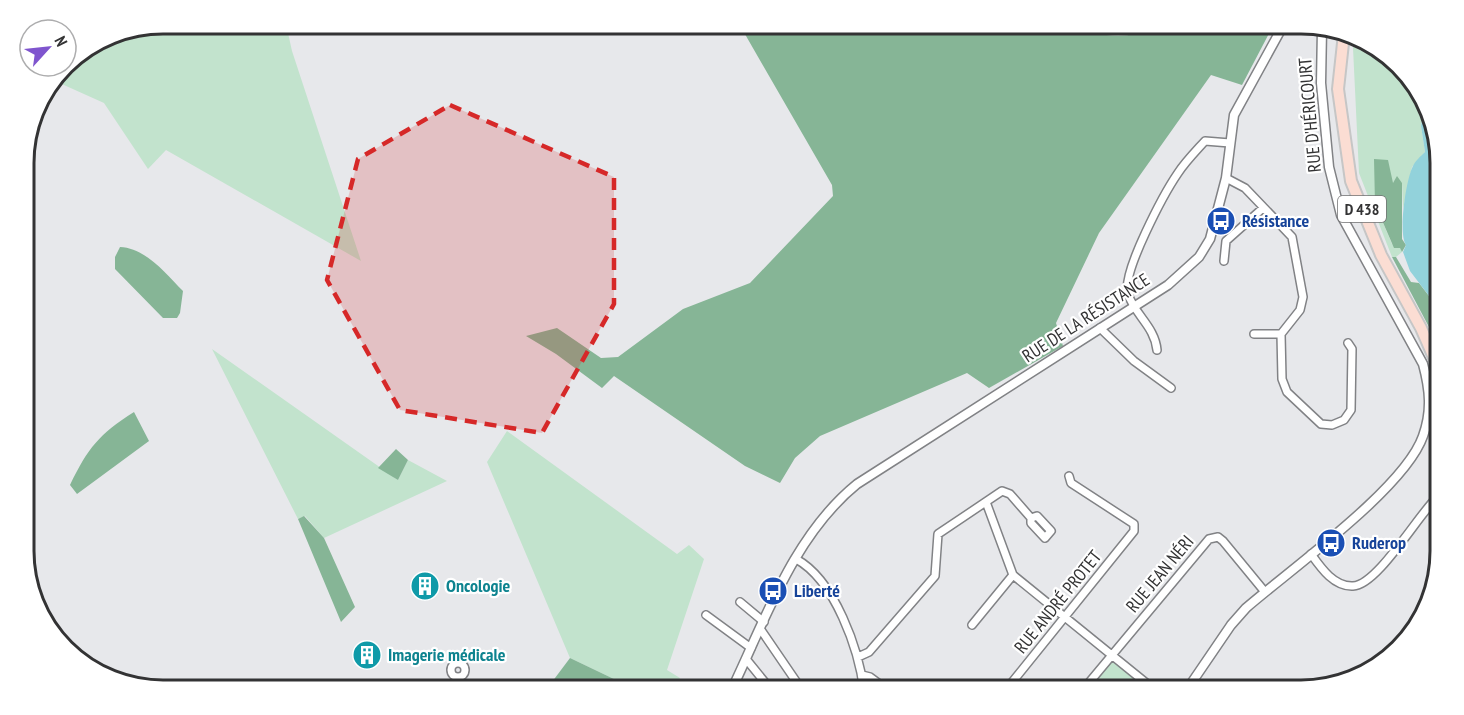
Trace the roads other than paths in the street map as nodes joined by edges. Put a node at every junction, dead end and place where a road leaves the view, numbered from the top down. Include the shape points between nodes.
1 (1279, 34) edge
2 (1322, 37) edge
3 (1343, 42) edge
4 (1230, 143) junction
5 (1226, 178) junction
6 (1263, 208) junction
7 (1224, 261) dead end
8 (1135, 306) junction
9 (1100, 328) junction
10 (1254, 334) dead end
11 (1281, 334) junction
12 (1348, 344) dead end
13 (1157, 350) dead end
14 (1430, 350) edge
15 (1171, 388) dead end
16 (1430, 390) edge
17 (1430, 390) edge
18 (1069, 477) dead end
19 (986, 502) junction
20 (1430, 503) edge
21 (1031, 518) dead end
22 (1311, 554) junction
23 (796, 559) junction
24 (1013, 575) junction
25 (1265, 592) junction
26 (740, 602) dead end
27 (706, 615) dead end
28 (1065, 617) junction
29 (972, 625) dead end
30 (763, 626) junction
31 (752, 648) junction
32 (1112, 656) junction
33 (858, 657) junction
34 (746, 659) junction
35 (862, 675) junction
36 (736, 680) edge
37 (763, 680) edge
38 (796, 680) edge
39 (863, 680) edge
40 (875, 680) edge
41 (1014, 680) edge
42 (1091, 680) edge
43 (1142, 680) edge
44 (1194, 680) edge

1 - 4 street, RUE DE LA RÉSISTANCE via 1234,115
2 - 17 street, RUE D'HÉRICOURT via 1321,83 1329,167 1341,215 1423,364
3 - 14 main road, D 438 via 1338,89 1351,181 1381,255
4 - 5 street, RUE DE LA RÉSISTANCE
4 - 8 street via 1205,141 1178,173 1127,278 1128,293
5 - 6 street via 1245,188
5 - 8 street, RUE DE LA RÉSISTANCE via 1210,239 1199,257 1185,272
6 - 7 street via 1226,242
6 - 11 street via 1292,237 1304,297 1300,310
8 - 9 street, RUE DE LA RÉSISTANCE
8 - 13 street via 1156,337
9 - 15 street via 1134,361
9 - 23 street, RUE DE LA RÉSISTANCE via 857,484 818,523
10 - 11 street
11 - 12 street via 1282,379 1287,392 1321,424 1344,420 1351,410 1352,349
16 - 22 street, RUE D'HÉRICOURT via 1423,438 1408,464
18 - 28 street, RUE ANDRÉ PROTET via 1071,483 1134,524 1134,531
19 - 21 street via 1002,491 1010,494
19 - 24 street
19 - 33 street via 938,534 935,576 870,652
20 - 22 street via 1380,570 1364,583 1354,586 1333,579
22 - 25 street, RUE D'HÉRICOURT
23 - 30 street, RUE DE LA RÉSISTANCE
23 - 33 street via 808,565 819,579 848,627
24 - 28 street
24 - 29 street
25 - 32 street, RUE JEAN NÉRI via 1223,541 1218,537 1209,539
25 - 44 street, RUE D'HÉRICOURT via 1231,625
26 - 30 street
27 - 31 street
28 - 32 street
28 - 41 street, RUE ANDRÉ PROTET
30 - 31 street, RUE DE LA RÉSISTANCE
30 - 38 street
31 - 34 street, RUE DE LA RÉSISTANCE
32 - 42 street, RUE JEAN NÉRI
32 - 43 street
33 - 35 street
34 - 36 street, RUE DE LA RÉSISTANCE
34 - 37 street
35 - 39 street
35 - 40 street

